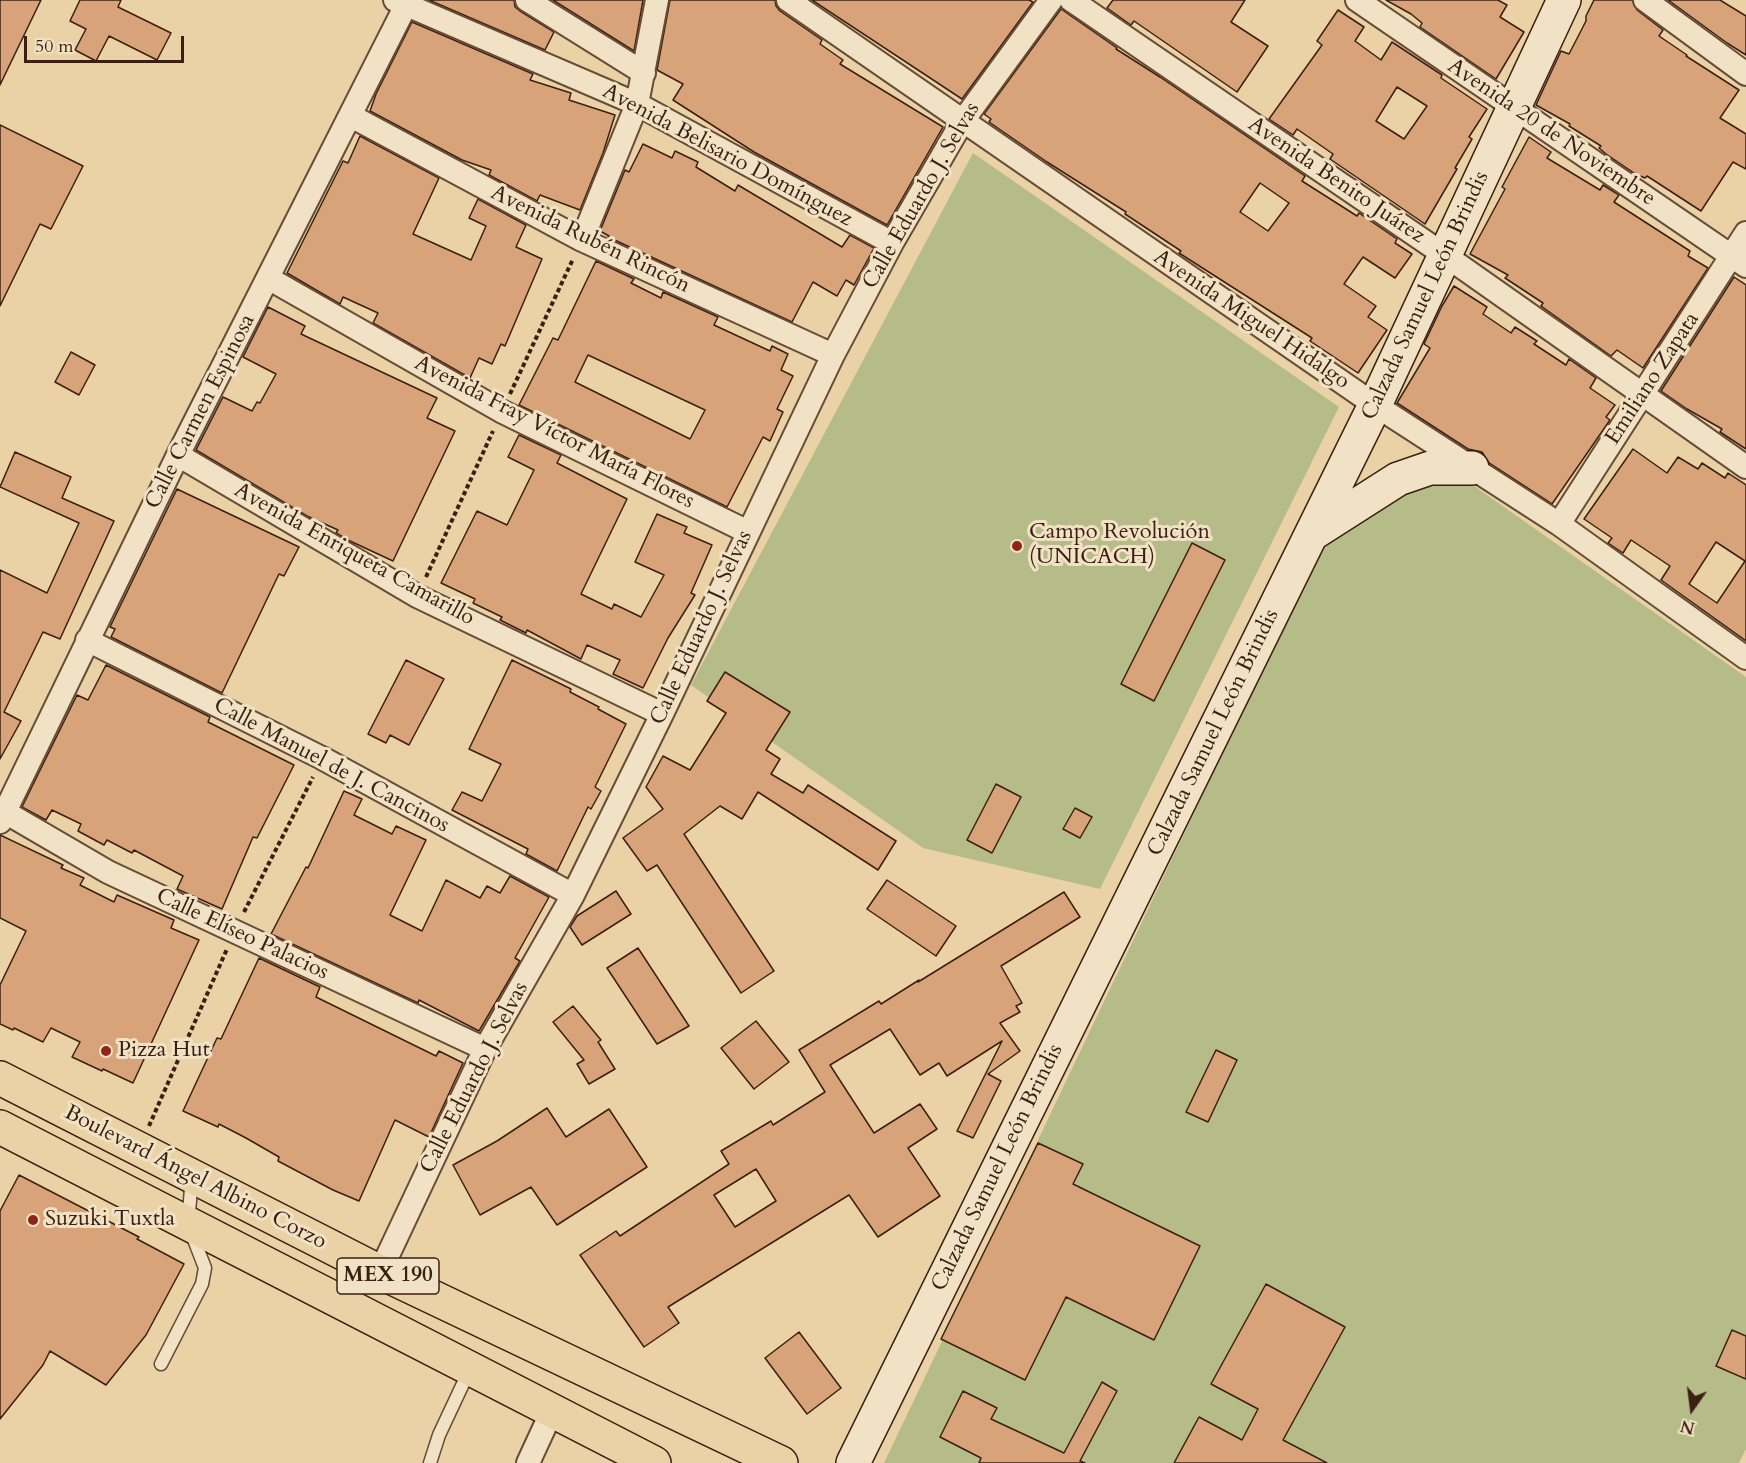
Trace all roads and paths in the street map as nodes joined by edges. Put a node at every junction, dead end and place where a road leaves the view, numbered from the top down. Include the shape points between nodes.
1 (527, 0) edge
2 (657, 0) edge
3 (788, 0) edge
4 (1051, 0) edge
5 (1071, 0) edge
6 (1357, 0) edge
7 (1564, 0) edge
8 (1645, 0) edge
9 (400, 3) edge
10 (644, 73) junction
11 (1746, 74) edge
12 (637, 104) junction
13 (1513, 107) junction
14 (351, 116) junction
15 (962, 122) junction
16 (1746, 233) edge
17 (582, 240) junction
18 (892, 243) junction
19 (1446, 256) junction
20 (1739, 261) edge
21 (268, 278) junction
22 (833, 355) junction
23 (1642, 394) junction
24 (1376, 405) junction
25 (178, 455) junction
26 (1746, 467) edge
27 (1472, 468) junction
28 (1559, 524) junction
29 (748, 532) junction
30 (1313, 533) junction
31 (87, 640) junction
32 (1746, 658) edge
33 (662, 714) junction
34 (3, 817) edge
35 (573, 895) junction
36 (485, 1049) junction
37 (0, 1078) edge
38 (2, 1134) edge
39 (192, 1176) junction
40 (188, 1224) junction
41 (380, 1272) junction
42 (161, 1364) dead end
43 (470, 1369) junction
44 (552, 1411) junction
45 (851, 1462) edge
46 (430, 1463) edge
47 (528, 1463) edge
48 (654, 1463) edge
49 (781, 1463) edge

1 - 10 street
2 - 10 street
3 - 15 street, Avenida Miguel Hidalgo
4 - 15 street, Calle Eduardo J. Selvas
5 - 19 street, Avenida Benito Juárez
6 - 13 street, Avenida 20 de Noviembre
7 - 13 street, Calzada Samuel León Brindis
8 - 11 street
9 - 12 street, Avenida Belisario Domínguez
9 - 14 street, Calle Carmen Espinosa
10 - 12 street
12 - 17 street
12 - 18 street, Avenida Belisario Domínguez
13 - 19 street, Calzada Samuel León Brindis
13 - 20 street, Avenida 20 de Noviembre
14 - 17 street, Avenida Rubén Rincón
14 - 21 street, Calle Carmen Espinosa
15 - 18 street, Calle Eduardo J. Selvas
15 - 24 street, Avenida Miguel Hidalgo
16 - 20 street, Emiliano Zapata
17 - 22 street, Avenida Rubén Rincón
18 - 22 street, Calle Eduardo J. Selvas
19 - 23 street, Avenida Benito Juárez
19 - 24 street, Calzada Samuel León Brindis
20 - 23 street, Emiliano Zapata
21 - 25 street, Calle Carmen Espinosa
21 - 29 street, Avenida Fray Víctor María Flores via 501,411
22 - 29 street, Calle Eduardo J. Selvas
23 - 26 street, Avenida Benito Juárez
23 - 28 street, Emiliano Zapata
24 - 27 street, Avenida Miguel Hidalgo
24 - 30 street, Calzada Samuel León Brindis
25 - 31 street, Calle Carmen Espinosa
25 - 33 street, Avenida Enriqueta Camarillo via 417,597
27 - 28 street, Avenida Miguel Hidalgo
27 - 30 street via 1430,468 1398,479
28 - 32 street, Avenida Miguel Hidalgo
29 - 33 street, Calle Eduardo J. Selvas
30 - 45 street, Calzada Samuel León Brindis
31 - 34 street, Calle Carmen Espinosa
31 - 35 street, Calle Manuel de J. Cancinos via 322,758
33 - 35 street, Calle Eduardo J. Selvas
34 - 36 street, Calle Elíseo Palacios via 108,872
35 - 36 street, Calle Eduardo J. Selvas
36 - 41 street, Calle Eduardo J. Selvas
37 - 39 main road, Boulevard Ángel Albino Corzo / MEX 190
38 - 40 main road, Boulevard Ángel Albino Corzo / MEX 190
39 - 40 lane
39 - 41 main road, Boulevard Ángel Albino Corzo / MEX 190
40 - 42 lane via 205,1268 202,1284
40 - 43 main road, Boulevard Ángel Albino Corzo / MEX 190
41 - 49 main road, Boulevard Ángel Albino Corzo / MEX 190
43 - 44 main road, Boulevard Ángel Albino Corzo / MEX 190
43 - 46 lane
44 - 47 street
44 - 48 main road, Boulevard Ángel Albino Corzo / MEX 190

